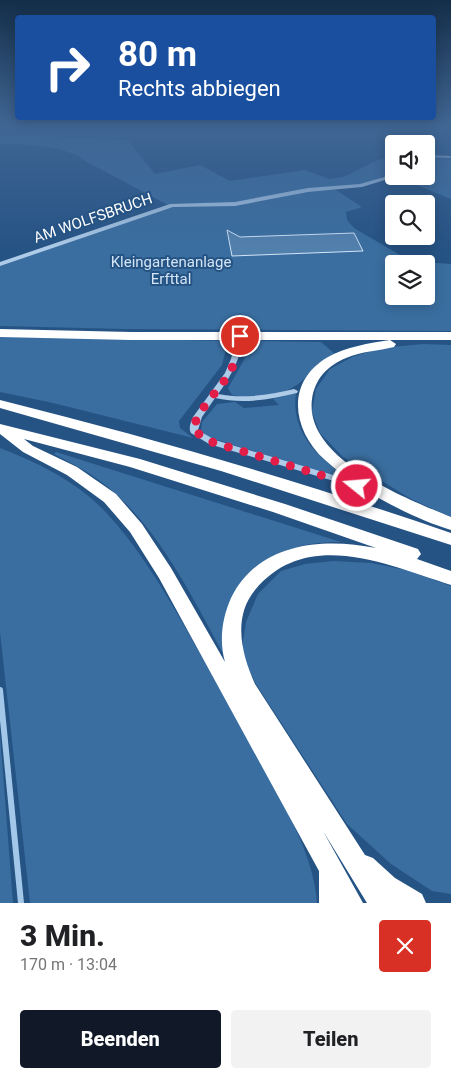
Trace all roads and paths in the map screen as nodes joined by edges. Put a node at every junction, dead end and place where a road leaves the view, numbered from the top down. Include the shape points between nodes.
1 (385, 178) edge
2 (0, 264) edge
3 (0, 333) edge
4 (240, 336) junction
5 (451, 338) edge
6 (294, 391) dead end
7 (214, 395) junction
8 (0, 404) edge
9 (1, 428) edge
10 (357, 486) dead end
11 (451, 524) edge
12 (451, 539) edge
13 (451, 568) edge
14 (451, 578) edge
15 (339, 838) junction
16 (331, 867) junction
17 (332, 903) edge
18 (350, 903) edge
19 (381, 903) edge
20 (413, 903) edge

1 - 2 lane, AM WOLFSBRUCH via 360,186 308,190 235,204 172,205
3 - 4 highway
4 - 5 highway
4 - 7 lane via 235,360
5 - 11 highway via 392,343 346,353 316,373 307,386 303,403 306,425 312,436 336,462 394,498
6 - 7 lane via 244,400
7 - 10 lane via 193,426 200,437
8 - 12 highway via 198,459
9 - 13 highway via 144,466 279,508
9 - 16 highway via 28,449 72,471 110,498 136,528 165,573
14 - 15 highway via 365,552 316,549 298,552 273,563 251,580 237,602 231,625 233,655 247,689
15 - 19 highway
15 - 20 highway via 386,887
16 - 17 highway
16 - 18 highway

